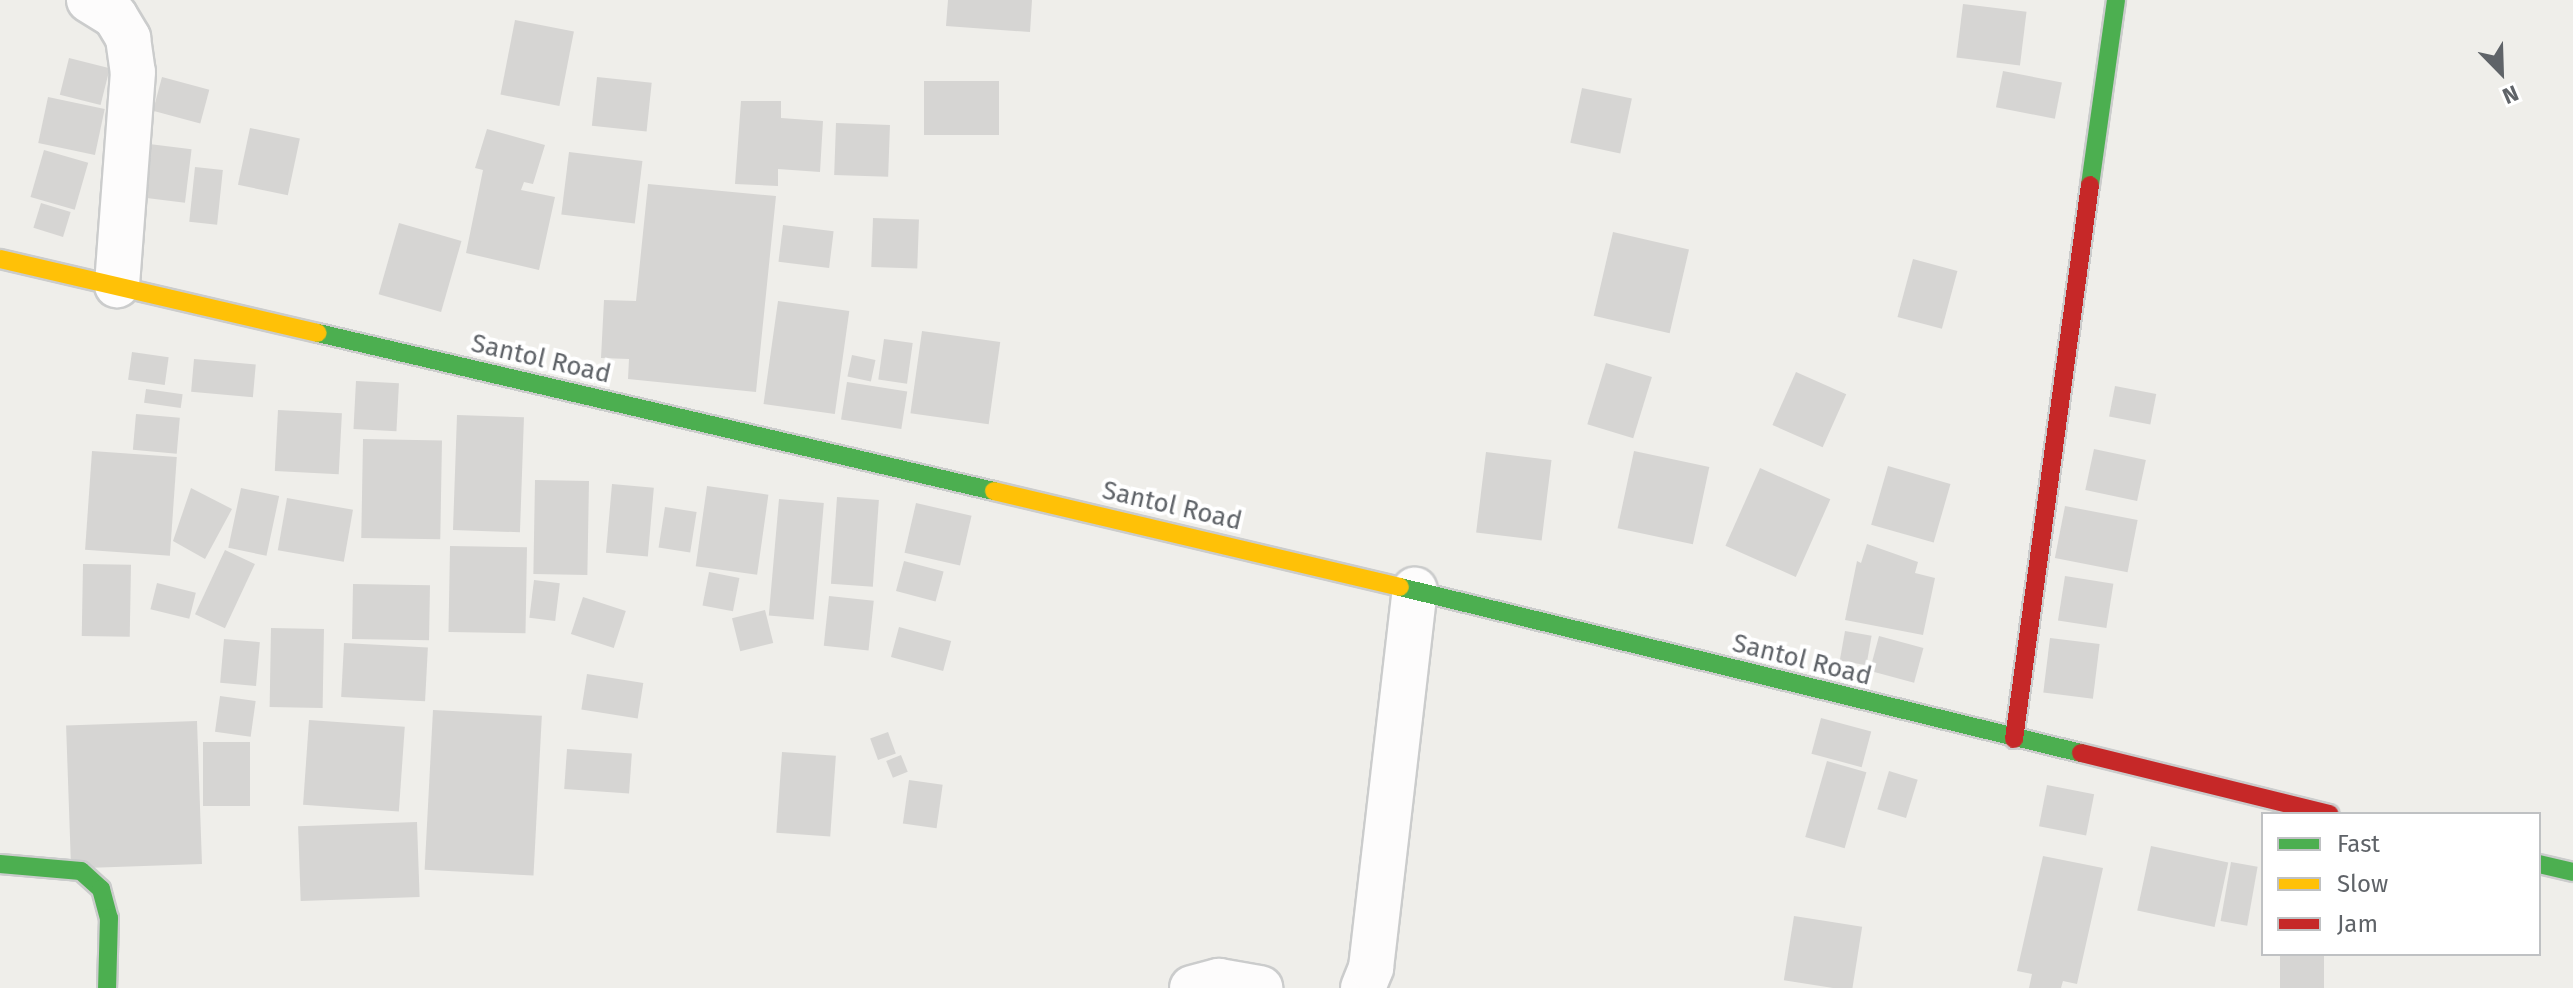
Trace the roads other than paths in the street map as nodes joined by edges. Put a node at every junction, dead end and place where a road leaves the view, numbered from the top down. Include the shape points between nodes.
1 (89, 0) edge
2 (2116, 0) edge
3 (0, 259) edge
4 (117, 285) junction
5 (1415, 590) junction
6 (2014, 739) junction
7 (2322, 812) edge
8 (0, 864) edge
9 (2541, 864) edge
10 (2573, 872) edge
11 (107, 988) edge
12 (1192, 988) edge
13 (1260, 988) edge
14 (1363, 988) edge

1 - 4 street via 115,16 128,38 133,72
2 - 6 main road
3 - 4 main road, Santol Road
4 - 5 main road, Santol Road
5 - 6 main road, Santol Road
5 - 14 street via 1371,968
6 - 7 main road, Santol Road
8 - 11 main road via 81,871 101,889 109,918
9 - 10 main road
12 - 13 street via 1219,981

